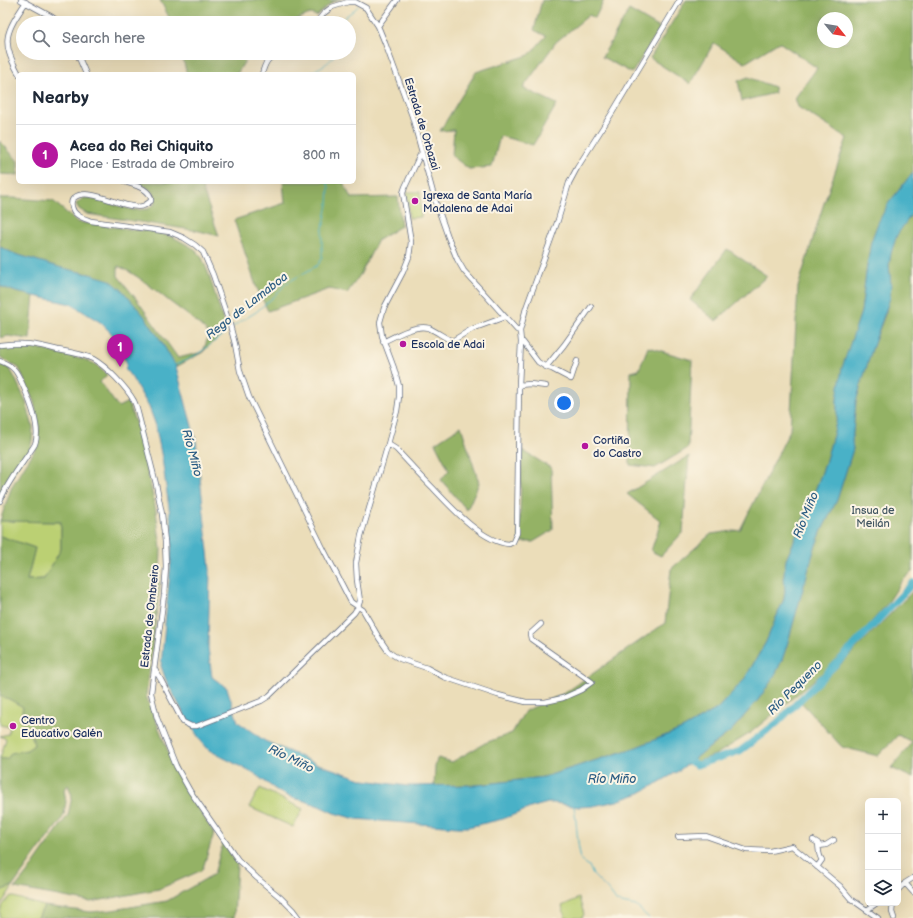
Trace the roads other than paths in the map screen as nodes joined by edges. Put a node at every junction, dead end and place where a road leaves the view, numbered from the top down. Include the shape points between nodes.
1 (397, 0) edge
2 (680, 0) edge
3 (23, 1) edge
4 (50, 16) edge
5 (322, 16) edge
6 (378, 26) junction
7 (80, 60) edge
8 (268, 60) edge
9 (18, 72) edge
10 (85, 72) edge
11 (263, 72) edge
12 (422, 153) junction
13 (424, 159) junction
14 (418, 160) junction
15 (130, 184) edge
16 (591, 307) dead end
17 (505, 317) junction
18 (521, 329) junction
19 (384, 342) junction
20 (521, 342) junction
21 (0, 345) edge
22 (0, 361) edge
23 (577, 361) dead end
24 (546, 367) junction
25 (519, 385) junction
26 (546, 386) dead end
27 (388, 444) junction
28 (0, 501) edge
29 (358, 607) junction
30 (541, 624) dead end
31 (154, 668) junction
32 (678, 837) dead end
33 (813, 840) dead end
34 (834, 840) dead end
35 (819, 846) junction
36 (817, 867) junction
37 (913, 878) edge
38 (905, 882) junction
39 (901, 887) edge
40 (913, 892) edge
41 (873, 906) edge
42 (893, 906) edge
43 (867, 910) junction
44 (299, 918) edge
45 (878, 918) edge
46 (894, 918) edge

1 - 6 street
2 - 18 street via 569,183
3 - 4 street
3 - 9 street via 5,34 4,42 7,58
5 - 6 street, Estrada de Orbazai via 332,7 355,2 366,8
6 - 12 street, Estrada de Orbazai via 412,116
7 - 10 street
8 - 11 street
12 - 13 street, Estrada de Orbazai
12 - 14 street
13 - 14 street
13 - 17 street, Estrada de Orbazai via 435,200 457,259 464,271
14 - 19 street via 403,193 411,242 409,257 384,308 380,322
15 - 29 street via 149,194 151,201 141,207 80,194 72,201 73,211 91,221 170,232 184,238 203,252 230,325 240,371 249,397 324,550 351,602
16 - 24 street
17 - 18 street, Estrada de Orbazai via 517,330
17 - 19 street via 472,329 452,341 429,328 421,327
18 - 20 street
19 - 27 street via 394,368 400,397
20 - 24 street via 538,362
20 - 25 street
21 - 31 street, Estrada de Ombreiro via 25,343 93,359 110,372 134,401 156,484 165,542 164,595
22 - 28 street via 14,369 18,375 31,406 37,432 35,443
23 - 24 street via 571,379
25 - 26 street
25 - 27 street via 516,533 513,542 509,544 495,541 476,529
27 - 29 street via 356,562 360,601
29 - 30 street via 363,610 388,651 400,659 444,677 526,702 545,702 563,698 582,690 592,682 531,639 530,634
29 - 31 street via 269,696 197,726 183,722
31 - 44 street, Estrada de Ombreiro via 151,693 157,718 176,766 190,791 238,860 281,898
32 - 36 street via 706,836 746,850 770,851 792,846
33 - 35 street
34 - 35 street
35 - 36 street via 818,853 822,860
36 - 43 street via 840,886 851,900
37 - 38 street
38 - 39 street
38 - 40 street
41 - 43 street
42 - 46 street
43 - 45 street

